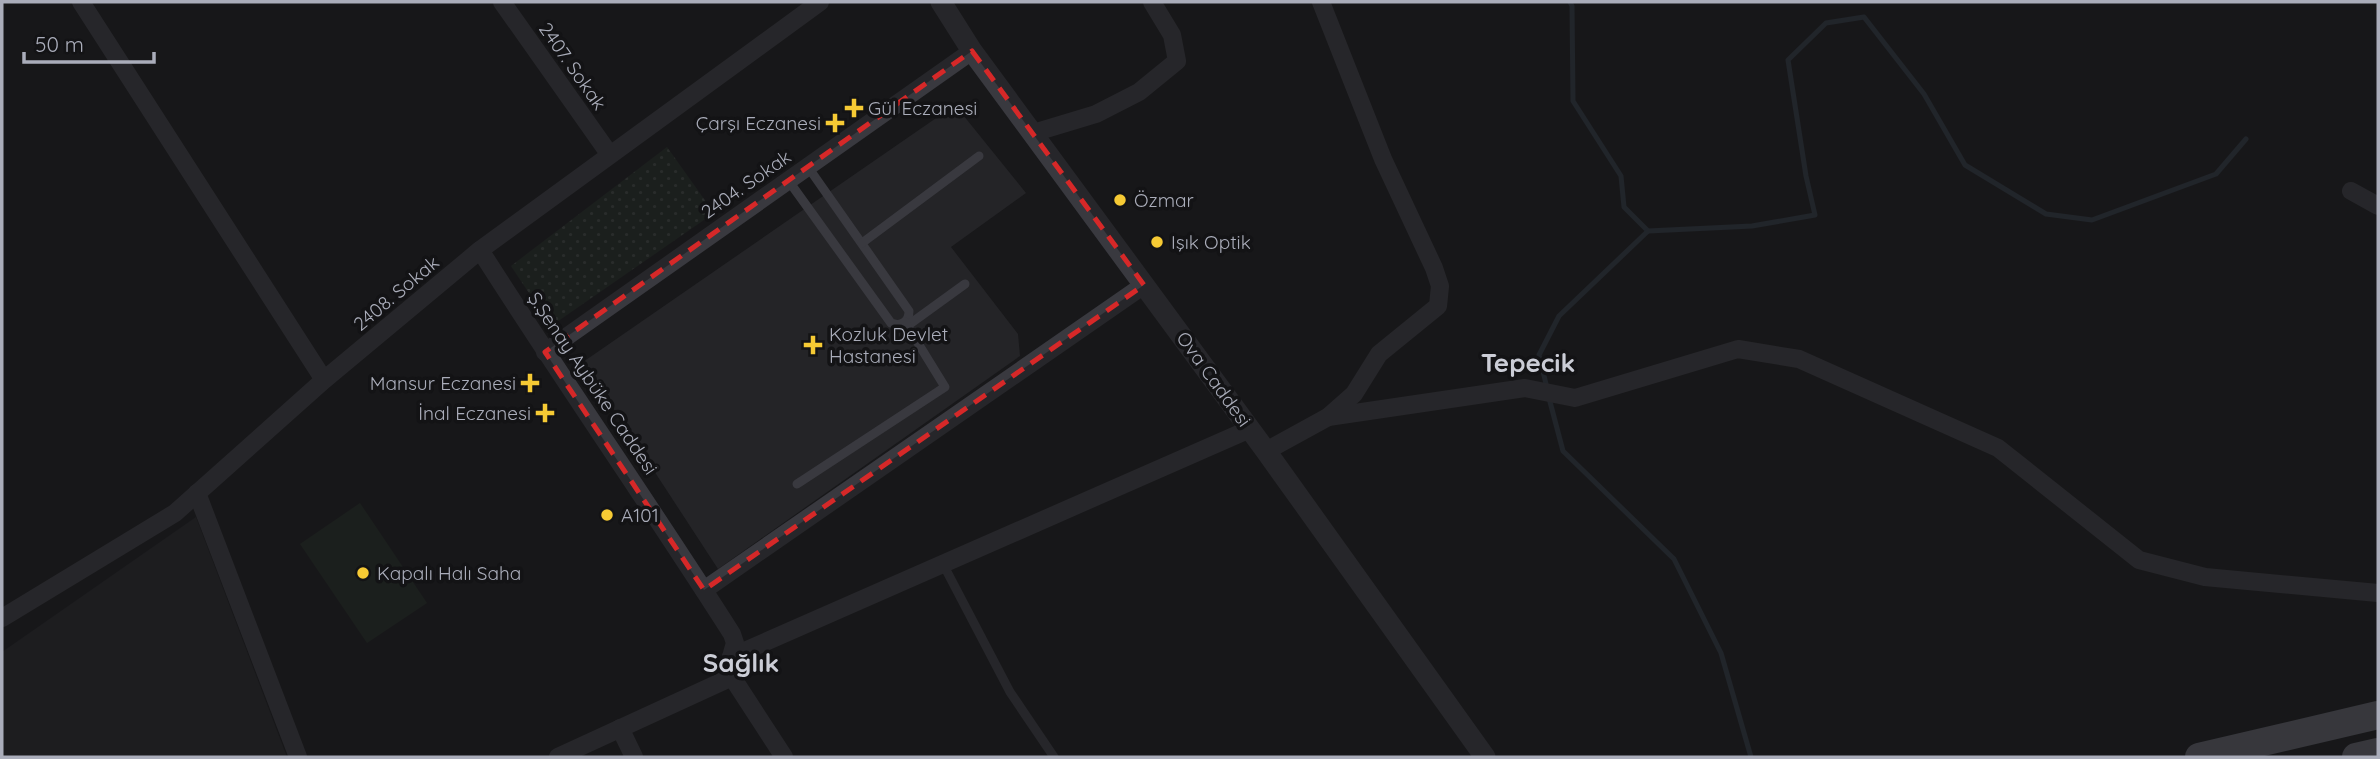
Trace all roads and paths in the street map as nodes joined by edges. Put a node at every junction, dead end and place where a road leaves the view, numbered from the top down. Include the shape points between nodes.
1 (81, 2) edge
2 (502, 2) edge
3 (820, 2) edge
4 (941, 2) edge
5 (1152, 2) edge
6 (1321, 2) edge
7 (972, 51) junction
8 (1033, 134) junction
9 (610, 155) junction
10 (978, 156) dead end
11 (808, 167) junction
12 (788, 180) junction
13 (2351, 191) dead end
14 (2378, 205) edge
15 (862, 243) junction
16 (480, 250) junction
17 (965, 284) dead end
18 (1144, 285) junction
19 (906, 324) junction
20 (545, 352) junction
21 (324, 380) junction
22 (1328, 417) junction
23 (1250, 429) junction
24 (1266, 451) junction
25 (797, 484) dead end
26 (197, 493) junction
27 (943, 564) junction
28 (704, 590) junction
29 (2378, 593) edge
30 (2, 618) edge
31 (731, 657) junction
32 (732, 677) junction
33 (2378, 715) edge
34 (620, 728) junction
35 (2378, 752) edge
36 (298, 757) edge
37 (558, 757) edge
38 (634, 757) edge
39 (784, 757) edge
40 (1054, 757) edge
41 (1485, 757) edge
42 (2199, 757) edge
43 (2356, 757) edge

1 - 21 street
2 - 9 street, 2407. Sokak
3 - 9 street, 2408. Sokak
4 - 7 street, Ova Caddesi
5 - 8 street via 1172,35 1177,61 1139,92 1096,114
6 - 22 street via 1440,286 1438,306 1379,354 1354,394
7 - 8 street, Ova Caddesi
7 - 11 street, 2404. Sokak
8 - 18 street, Ova Caddesi
9 - 16 street, 2408. Sokak
10 - 15 lane
11 - 12 street, 2404. Sokak
11 - 15 lane
12 - 19 lane via 891,323
12 - 20 street, 2404. Sokak
13 - 14 street
15 - 19 lane via 909,311
16 - 20 street, Ş.Şenay Aybüke Caddesi
16 - 21 street, 2408. Sokak
17 - 19 lane
18 - 23 street, Ova Caddesi
18 - 28 street
19 - 25 lane via 945,387
20 - 28 street, Ş.Şenay Aybüke Caddesi
21 - 26 street, 2408. Sokak
22 - 24 street
22 - 29 street via 1525,388 1575,398 1738,349 1798,359 1998,448 2139,559 2205,577
23 - 24 street, Ova Caddesi
23 - 27 street
24 - 41 street, Ova Caddesi
26 - 30 street, 2408. Sokak via 175,513
26 - 36 street
27 - 31 street
27 - 40 lane via 1010,692
28 - 31 street, Ş.Şenay Aybüke Caddesi via 732,634
31 - 32 street, Ş.Şenay Aybüke Caddesi
32 - 34 street
32 - 39 street
33 - 42 highway
34 - 37 street
34 - 38 street
35 - 43 highway

